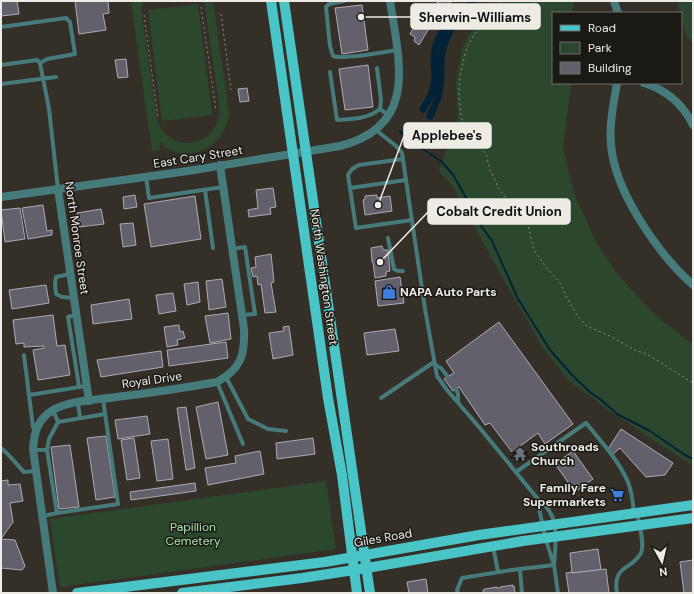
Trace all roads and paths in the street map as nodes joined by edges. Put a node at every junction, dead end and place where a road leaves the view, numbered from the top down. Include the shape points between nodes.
1 (271, 1) edge
2 (284, 1) edge
3 (344, 1) edge
4 (390, 1) edge
5 (502, 1) edge
6 (535, 1) edge
7 (614, 1) edge
8 (201, 7) dead end
9 (532, 9) dead end
10 (618, 12) edge
11 (221, 14) dead end
12 (144, 15) dead end
13 (1, 27) edge
14 (397, 50) junction
15 (40, 63) junction
16 (1, 65) edge
17 (377, 68) dead end
18 (330, 72) dead end
19 (56, 77) dead end
20 (43, 78) junction
21 (1, 84) edge
22 (617, 84) edge
23 (648, 84) edge
24 (231, 90) dead end
25 (380, 109) junction
26 (216, 110) dead end
27 (389, 115) junction
28 (158, 118) dead end
29 (693, 125) edge
30 (376, 130) junction
31 (306, 152) junction
32 (293, 153) junction
33 (403, 159) junction
34 (220, 165) junction
35 (146, 176) junction
36 (406, 180) junction
37 (223, 187) junction
38 (350, 188) junction
39 (58, 189) junction
40 (205, 190) junction
41 (1, 197) edge
42 (412, 220) junction
43 (388, 238) dead end
44 (212, 248) dead end
45 (232, 249) junction
46 (403, 271) dead end
47 (70, 274) junction
48 (693, 285) edge
49 (74, 298) junction
50 (242, 315) junction
51 (24, 354) dead end
52 (435, 363) junction
53 (226, 377) junction
54 (448, 377) dead end
55 (217, 382) junction
56 (693, 383) edge
57 (83, 386) junction
58 (456, 389) dead end
59 (29, 395) junction
60 (381, 398) dead end
61 (103, 399) junction
62 (89, 401) junction
63 (78, 403) junction
64 (458, 403) junction
65 (53, 410) junction
66 (105, 414) junction
67 (80, 418) junction
68 (58, 422) junction
69 (35, 431) junction
70 (286, 431) dead end
71 (243, 444) dead end
72 (1, 448) edge
73 (33, 450) junction
74 (47, 450) junction
75 (35, 471) junction
76 (516, 472) junction
77 (537, 498) junction
78 (693, 505) edge
79 (57, 513) junction
80 (636, 513) junction
81 (42, 516) junction
82 (693, 518) edge
83 (555, 524) junction
84 (639, 525) junction
85 (543, 526) junction
86 (556, 536) junction
87 (545, 537) junction
88 (493, 545) junction
89 (365, 555) junction
90 (352, 557) junction
91 (554, 565) junction
92 (367, 568) junction
93 (520, 569) junction
94 (354, 570) junction
95 (498, 572) junction
96 (214, 576) junction
97 (131, 590) edge
98 (215, 591) edge
99 (53, 593) edge
100 (77, 593) edge
101 (182, 593) edge
102 (357, 593) edge
103 (370, 593) edge
104 (458, 593) edge
105 (522, 593) edge
106 (558, 593) edge
107 (617, 593) edge

1 - 32 main road, North Washington Street
2 - 31 main road, North Washington Street
3 - 14 lane via 326,7 333,56 347,57
4 - 14 street, East Cary Street
5 - 56 path via 474,35 464,58 459,94 465,129 484,150 498,189 526,221 535,252 560,283 578,317 587,326 647,354
6 - 9 path
7 - 10 street
8 - 26 path
11 - 24 path
12 - 28 path
13 - 15 lane via 66,18 70,22 75,54 48,58
14 - 27 street, East Cary Street via 399,87
15 - 16 lane via 38,60
15 - 20 lane, North Monroe Street
17 - 25 lane
18 - 25 lane via 337,120 363,117
19 - 20 lane
20 - 21 lane
20 - 39 lane, North Monroe Street
22 - 48 street via 611,131 616,170 645,228 668,259
23 - 29 street via 672,97
25 - 27 lane
27 - 30 street, East Cary Street
30 - 31 street, East Cary Street via 348,144
30 - 33 lane via 396,146
31 - 32 street, East Cary Street
31 - 89 main road, North Washington Street
32 - 34 street, East Cary Street
32 - 90 main road, North Washington Street
33 - 36 lane
33 - 38 lane via 359,165 348,175
34 - 35 street, East Cary Street
34 - 37 street, Royal Drive
35 - 39 street, East Cary Street
35 - 40 lane via 149,198
36 - 38 lane
36 - 42 lane
37 - 40 lane
37 - 45 street, Royal Drive
38 - 42 lane via 356,228
39 - 41 street, East Cary Street
39 - 47 street, North Monroe Street
40 - 44 lane
42 - 52 lane
43 - 46 lane via 392,266 396,271
45 - 50 street, Royal Drive
45 - 50 lane via 245,247 254,314
47 - 49 street, North Monroe Street
47 - 49 lane via 56,278 56,294
49 - 57 street, North Monroe Street via 75,331
50 - 53 street, Royal Drive via 244,344 241,360
51 - 59 lane
52 - 54 lane
52 - 60 lane
52 - 64 lane via 437,376
53 - 55 street, Royal Drive
53 - 70 lane via 248,419 268,429
55 - 61 street, Royal Drive
55 - 71 lane
57 - 59 lane
57 - 62 street, North Monroe Street
58 - 64 lane
59 - 69 lane
61 - 62 street, Royal Drive
61 - 66 lane
62 - 63 street, Royal Drive
63 - 65 street, Royal Drive
63 - 67 lane
64 - 76 lane
65 - 68 lane
65 - 69 street, Royal Drive via 39,423
66 - 67 lane
66 - 79 lane via 118,504
67 - 68 lane
68 - 74 lane via 49,439
69 - 73 street
72 - 75 lane via 24,472
73 - 74 lane
73 - 75 street
74 - 79 lane
75 - 81 street
76 - 77 lane
76 - 80 lane via 586,423 620,467 628,482
77 - 83 lane via 546,505
77 - 85 lane
78 - 80 main road, Giles Road
79 - 81 lane
80 - 83 main road, Giles Road
80 - 84 lane
81 - 99 street
82 - 84 main road
83 - 85 main road, Giles Road
83 - 86 lane
84 - 86 main road
84 - 107 lane via 641,553 619,573
85 - 87 lane
85 - 89 main road, Giles Road
86 - 87 main road
86 - 91 lane
87 - 88 main road
87 - 91 lane
88 - 92 main road
88 - 95 lane
89 - 90 main road, Giles Road
89 - 92 main road, North Washington Street
90 - 94 main road, North Washington Street
90 - 96 main road, Giles Road
91 - 93 lane
91 - 106 lane
92 - 94 main road
92 - 103 main road, North Washington Street
93 - 95 lane
93 - 105 lane
94 - 98 main road
94 - 102 main road, North Washington Street
95 - 104 lane via 462,578
96 - 97 main road, Giles Road
96 - 98 street
97 - 100 main road, Giles Road
98 - 101 main road

